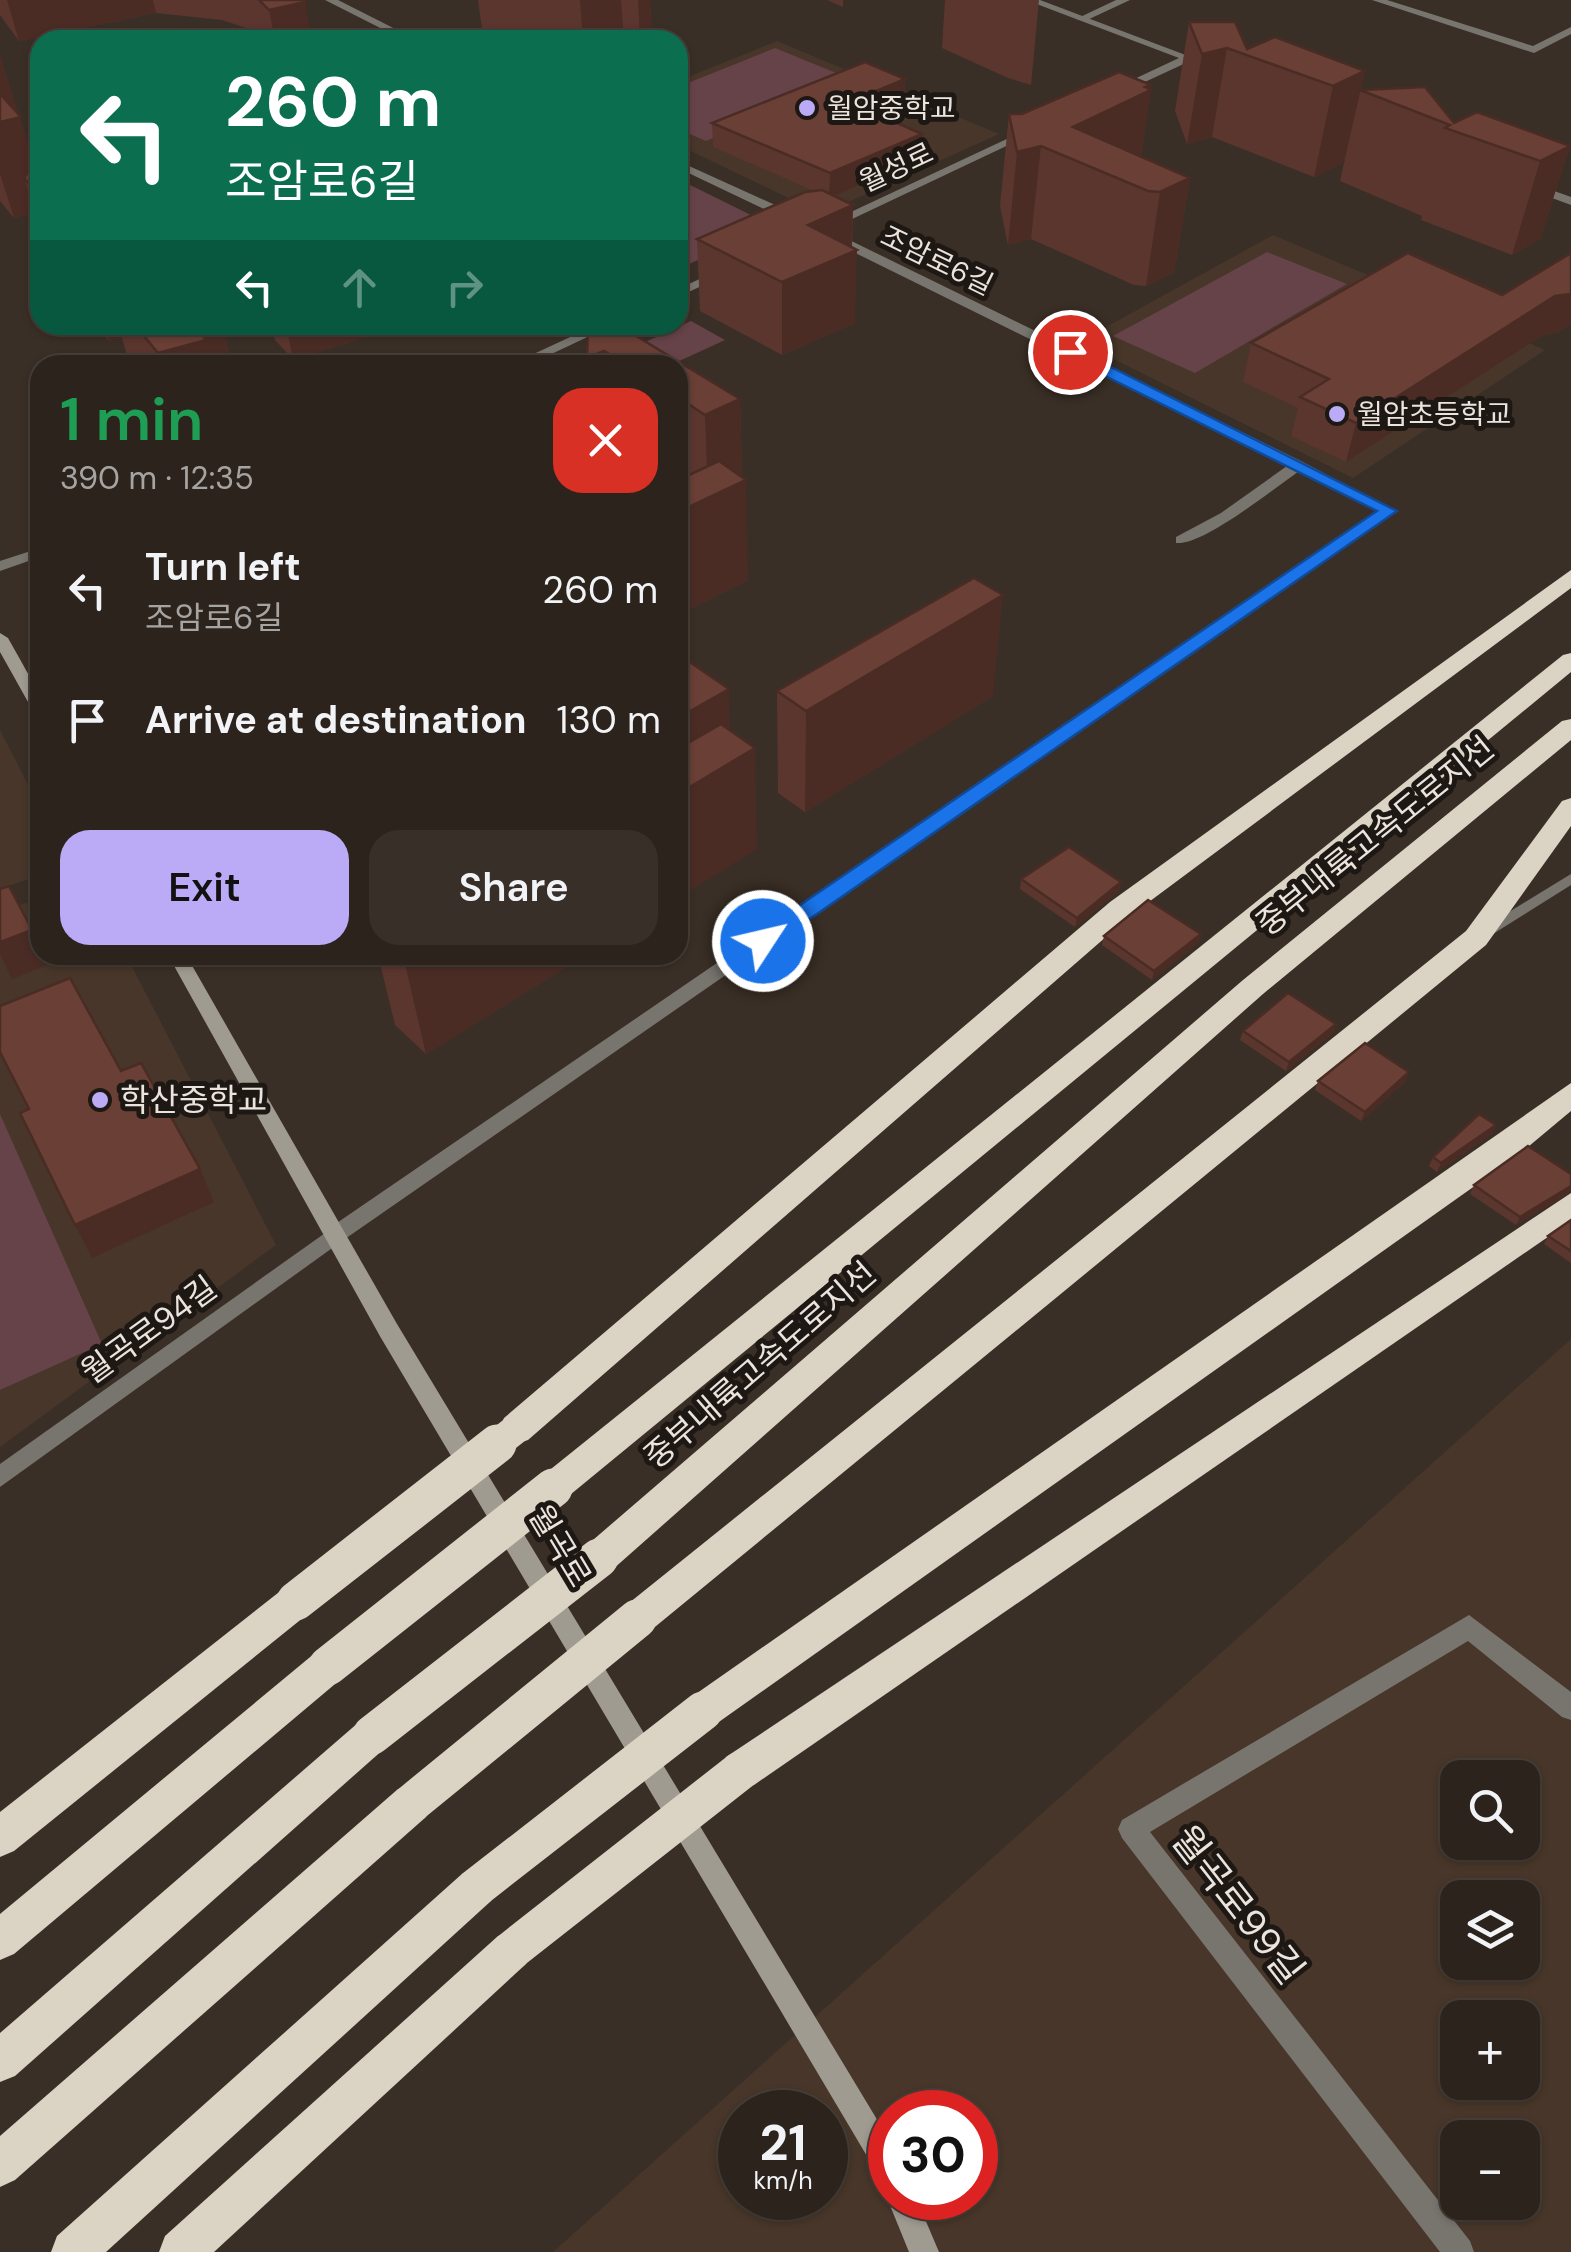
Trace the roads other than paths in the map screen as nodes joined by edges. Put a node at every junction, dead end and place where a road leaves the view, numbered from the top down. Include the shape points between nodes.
1 (330, 0) edge
2 (1031, 0) edge
3 (1125, 0) edge
4 (1378, 0) edge
5 (1082, 19) junction
6 (392, 30) edge
7 (1571, 30) edge
8 (1188, 58) junction
9 (1224, 72) edge
10 (1100, 99) edge
11 (1048, 124) edge
12 (688, 169) edge
13 (1516, 181) edge
14 (1571, 202) edge
15 (802, 222) edge
16 (819, 230) joint
17 (731, 270) edge
18 (688, 289) edge
19 (584, 335) edge
20 (540, 355) edge
21 (1298, 465) junction
22 (1388, 511) joint
23 (1181, 540) dead end
24 (30, 556) edge
25 (0, 566) edge
26 (1571, 577) edge
27 (0, 638) edge
28 (1571, 660) edge
29 (30, 692) edge
30 (1571, 728) edge
31 (1571, 807) edge
32 (1571, 879) edge
33 (1476, 938) junction
34 (184, 965) edge
35 (1571, 1094) edge
36 (1571, 1205) edge
37 (336, 1235) junction
38 (0, 1477) edge
39 (1571, 1708) edge
40 (0, 1837) edge
41 (0, 1940) edge
42 (0, 2061) edge
43 (868, 2131) edge
44 (0, 2165) edge
45 (911, 2220) edge
46 (72, 2252) edge
47 (181, 2252) edge
48 (924, 2252) edge
49 (1459, 2252) edge

1 - 6 street
2 - 5 street
3 - 5 street
4 - 7 street via 1534,50
5 - 8 street
8 - 9 street
8 - 10 street
11 - 16 street, 월성로
12 - 15 street
13 - 14 street
16 - 21 street, 조암로6길
17 - 18 street
19 - 20 street
21 - 22 street, 조암로6길
21 - 23 street
22 - 37 street, 월곡로94길
24 - 25 street
26 - 40 highway, bridge via 1120,908 516,1429
27 - 29 main road
28 - 41 highway, 중부내륙고속도로지선, bridge via 328,1666
30 - 42 highway, 중부내륙고속도로지선, bridge via 1253,987 599,1558 372,1736
31 - 33 highway
32 - 33 lane
33 - 44 highway, bridge via 412,1804
34 - 37 main road, 월곡로
35 - 46 highway, bridge via 1506,1148 703,1711 478,1887
36 - 47 highway, bridge via 740,1771 512,1950
37 - 38 street, 월곡로94길
37 - 43 main road, 월곡로
39 - 49 street, 월곡로99길 via 1469,1627 1131,1828
45 - 48 main road

